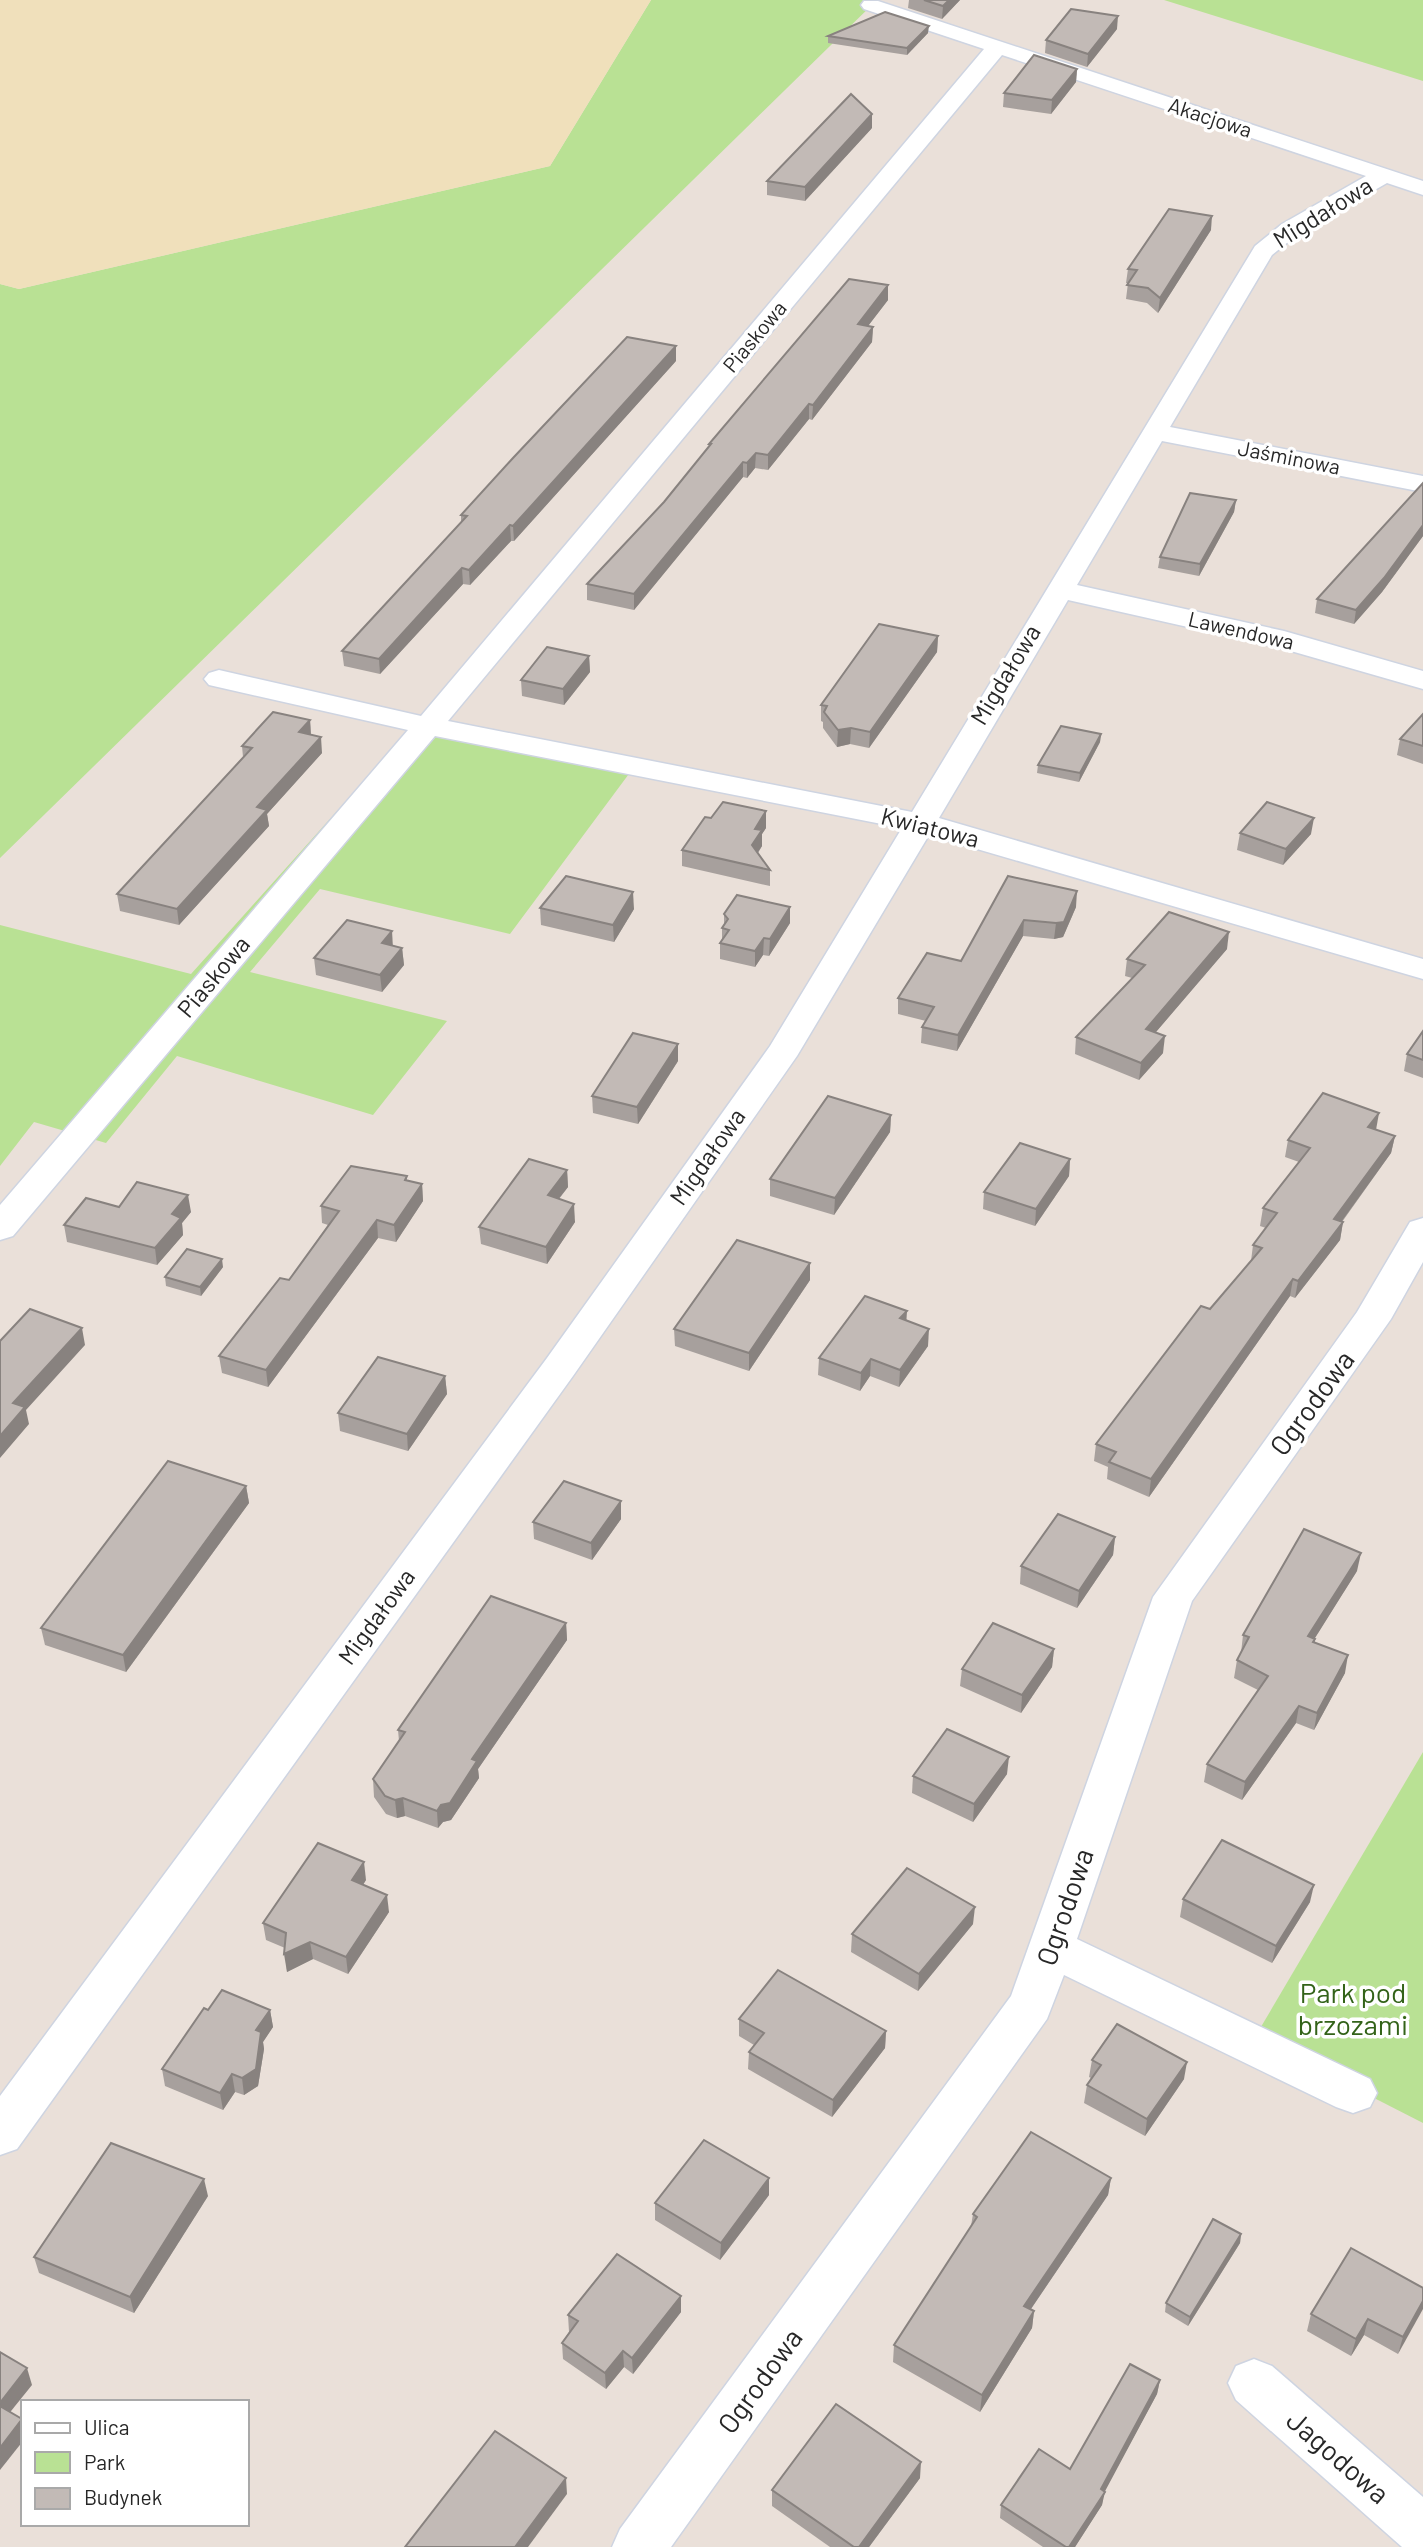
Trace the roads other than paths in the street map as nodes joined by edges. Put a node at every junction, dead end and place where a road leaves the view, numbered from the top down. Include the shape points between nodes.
1 (872, 5) dead end
2 (996, 49) junction
3 (1385, 175) junction
4 (1423, 188) edge
5 (1155, 432) junction
6 (1423, 484) edge
7 (1058, 589) junction
8 (219, 679) dead end
9 (1423, 680) edge
10 (428, 726) junction
11 (918, 822) junction
12 (1423, 970) edge
13 (0, 1228) edge
14 (1423, 1230) edge
15 (1410, 1280) edge
16 (1050, 1947) junction
17 (1353, 2093) dead end
18 (0, 2134) edge
19 (1254, 2383) dead end
20 (1423, 2531) edge
21 (639, 2547) edge

1 - 2 street
2 - 3 street, Akacjowa
2 - 10 street, Piaskowa
3 - 4 street, Akacjowa
3 - 5 street, Migdałowa via 1290,229 1263,251
5 - 6 street, Jaśminowa
5 - 7 street, Migdałowa
7 - 9 street, Lawendowa via 1284,640
7 - 11 street, Migdałowa
8 - 10 street
10 - 11 street, Kwiatowa
10 - 13 street, Piaskowa
11 - 12 street, Kwiatowa
11 - 18 street, Migdałowa via 783,1051 560,1367
14 - 15 street, Ogrodowa
15 - 16 street, Ogrodowa via 1372,1319 1173,1597
16 - 17 street
16 - 21 street, Ogrodowa via 1031,2006
19 - 20 street, Jagodowa

